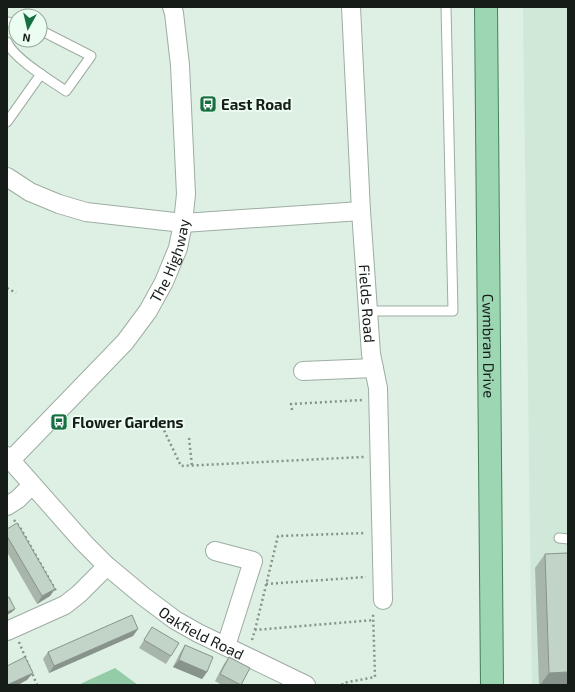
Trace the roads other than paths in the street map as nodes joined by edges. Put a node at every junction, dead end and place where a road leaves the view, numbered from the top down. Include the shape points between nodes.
1 (172, 7) edge
2 (351, 7) edge
3 (446, 7) edge
4 (486, 7) edge
5 (48, 34) edge
6 (7, 42) edge
7 (41, 74) junction
8 (7, 122) edge
9 (7, 177) edge
10 (361, 211) junction
11 (184, 222) junction
12 (368, 311) junction
13 (374, 368) junction
14 (304, 370) dead end
15 (9, 458) edge
16 (32, 485) junction
17 (9, 512) edge
18 (215, 551) dead end
19 (107, 566) junction
20 (383, 600) road end
21 (10, 630) edge
22 (226, 646) junction
23 (306, 685) edge
24 (492, 685) edge

1 - 11 street, The Highway via 180,65 185,137
2 - 10 street, Fields Road
3 - 12 lane via 453,311
4 - 24 main road, Cwmbran Drive
5 - 7 lane via 91,56 66,91
6 - 7 lane via 9,47
7 - 8 lane
9 - 11 street via 30,192 86,212
10 - 11 street
10 - 12 street, Fields Road
11 - 15 street, The Highway via 178,248 148,311 125,342
12 - 13 street, Fields Road
13 - 14 street
13 - 20 street, Fields Road via 378,388
15 - 16 street, Oakfield Road
16 - 17 street
16 - 19 street, Oakfield Road
18 - 22 street via 253,561
19 - 21 street via 65,605
19 - 22 street, Oakfield Road via 175,620
22 - 23 street, Oakfield Road

